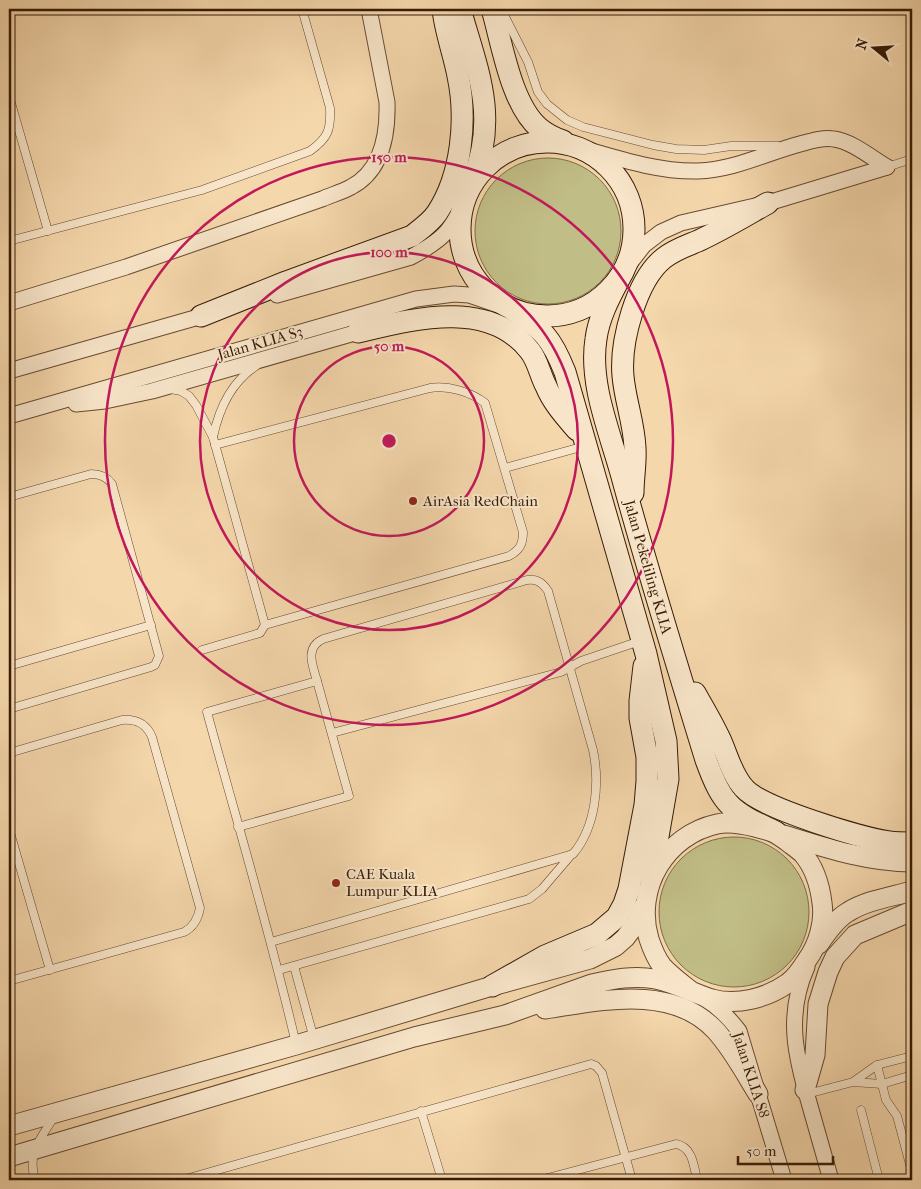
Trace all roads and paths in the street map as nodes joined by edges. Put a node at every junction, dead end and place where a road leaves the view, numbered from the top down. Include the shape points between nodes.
1 (302, 9) edge
2 (368, 9) edge
3 (443, 9) edge
4 (460, 9) edge
5 (492, 9) edge
6 (501, 9) edge
7 (9, 96) edge
8 (575, 146) junction
9 (792, 146) junction
10 (912, 158) edge
11 (887, 167) junction
12 (469, 191) junction
13 (768, 203) junction
14 (48, 231) junction
15 (9, 241) edge
16 (622, 272) junction
17 (9, 303) edge
18 (513, 310) junction
19 (201, 316) junction
20 (358, 332) joint
21 (278, 355) junction
22 (9, 371) edge
23 (152, 391) junction
24 (37, 408) junction
25 (9, 416) edge
26 (214, 441) junction
27 (584, 441) junction
28 (505, 468) junction
29 (9, 498) edge
30 (632, 512) junction
31 (151, 625) junction
32 (265, 625) junction
33 (644, 647) junction
34 (202, 650) dead end
35 (674, 656) junction
36 (9, 666) edge
37 (569, 668) junction
38 (317, 681) junction
39 (9, 709) edge
40 (332, 733) junction
41 (9, 753) edge
42 (238, 827) junction
43 (9, 828) edge
44 (776, 832) junction
45 (912, 843) edge
46 (572, 854) junction
47 (912, 862) edge
48 (651, 877) junction
49 (912, 891) edge
50 (645, 904) junction
51 (912, 911) edge
52 (271, 942) junction
53 (814, 950) junction
54 (294, 966) junction
55 (50, 970) junction
56 (279, 970) junction
57 (9, 982) edge
58 (492, 986) junction
59 (690, 990) junction
60 (505, 1015) junction
61 (305, 1042) junction
62 (912, 1056) edge
63 (877, 1066) junction
64 (912, 1075) edge
65 (853, 1082) junction
66 (882, 1084) junction
67 (806, 1092) junction
68 (758, 1094) junction
69 (861, 1110) dead end
70 (421, 1111) junction
71 (56, 1113) junction
72 (9, 1126) edge
73 (35, 1150) junction
74 (9, 1157) edge
75 (626, 1157) junction
76 (912, 1172) edge
77 (34, 1180) edge
78 (182, 1180) edge
79 (442, 1180) edge
80 (540, 1180) edge
81 (632, 1180) edge
82 (698, 1180) edge
83 (784, 1180) edge
84 (831, 1180) edge
85 (879, 1180) edge

1 - 14 lane via 330,108 328,132 321,143 310,151 202,190
2 - 17 street via 387,102 387,119 385,138 377,160 361,181 328,197
3 - 19 main road via 459,77 462,121 456,164 445,199 436,214 412,236
4 - 12 main road, Jalan Pekeliling KLIA via 484,96 486,115 483,150
5 - 8 main road, Jalan Pekeliling KLIA via 520,103 539,128
6 - 9 lane via 528,62 538,92 567,120 676,149
7 - 14 lane
8 - 9 street via 655,167 698,171 741,163
8 - 12 main road, Jalan Pekeliling KLIA via 554,142 513,149 495,159
8 - 16 main road, Jalan Pekeliling KLIA via 598,158 616,176 628,198 634,223 632,248
9 - 11 street via 833,138
10 - 11 lane
11 - 13 street
12 - 18 main road, Jalan Pekeliling KLIA via 461,219 462,248 472,274 488,295
12 - 19 street via 445,235 411,257
13 - 16 street via 681,223 661,232 644,245
13 - 30 main road via 662,259 639,294 630,317 622,356 635,449
14 - 15 lane
16 - 18 main road, Jalan Pekeliling KLIA via 607,292 578,310 562,315 537,316
16 - 30 main road, Jalan Pekeliling KLIA via 600,321 595,361 600,397
18 - 24 street, Jalan KLIA S3 via 468,295 416,299
18 - 27 main road, Jalan Pekeliling KLIA via 547,336 556,350
19 - 22 street
20 - 21 street
20 - 27 main road via 404,321 446,317 470,318 499,327 511,333 532,353 554,401
21 - 23 street
21 - 26 lane via 249,370 240,379 222,406
23 - 24 street via 105,401
23 - 26 lane via 172,388 189,396
24 - 25 street, Jalan KLIA S3
26 - 28 lane via 440,387 473,395 485,404
26 - 32 lane
27 - 28 lane
27 - 33 main road, Jalan Pekeliling KLIA
28 - 32 lane via 523,532 521,547 516,552
29 - 31 lane via 91,474 109,480
30 - 35 main road, Jalan Pekeliling KLIA
31 - 36 lane
31 - 39 lane via 159,656 155,665
32 - 34 lane via 260,633
33 - 37 lane via 581,661
33 - 48 main road, Jalan Pekeliling KLIA via 668,758 664,809
33 - 58 main road via 640,718 647,757 647,781 624,904 617,917 597,934 545,956
35 - 44 main road, Jalan Pekeliling KLIA via 706,760 721,796 744,817
35 - 45 main road via 719,737 735,776 752,796 856,834 890,842
37 - 38 lane via 548,591 534,579 323,639 311,652
37 - 40 lane
37 - 46 lane via 593,750 596,774 588,828
38 - 40 lane
38 - 42 lane via 206,712
40 - 42 lane via 349,796
41 - 55 lane via 122,720 144,725 152,737 199,902 198,916 190,929 184,932
42 - 52 lane
43 - 55 lane
44 - 47 street, Jalan Pekeliling KLIA via 868,859
44 - 48 street, Jalan Pekeliling KLIA via 740,823 718,823 690,833 667,852
44 - 53 street, Jalan Pekeliling KLIA via 803,854 815,875 823,905 821,928
46 - 52 lane
46 - 54 lane via 529,899
48 - 50 street, Jalan Pekeliling KLIA
49 - 53 street, Jalan Pekeliling KLIA via 848,912 836,921
50 - 58 street via 635,926 625,938 604,953
50 - 59 street, Jalan Pekeliling KLIA via 646,928 653,950 662,965
51 - 67 street via 855,935 835,957 818,1004 815,1055
52 - 56 lane
53 - 59 street, Jalan Pekeliling KLIA via 788,983 766,995 741,1001 715,1000
53 - 67 street via 798,992 795,1017 795,1044
54 - 56 lane
54 - 61 lane
55 - 57 lane
56 - 61 lane
58 - 61 street
59 - 60 street via 656,979 619,978 592,984
59 - 68 street, Jalan KLIA S8 via 715,1005 740,1031
60 - 68 street via 617,999 673,1005 690,1011 714,1030
60 - 73 street via 414,1037
61 - 71 street
62 - 63 lane
63 - 65 lane
63 - 66 lane
64 - 66 lane
65 - 66 lane
65 - 67 lane
66 - 76 lane via 886,1100 896,1116
67 - 84 street
68 - 83 street, Jalan KLIA S8
69 - 85 lane
70 - 75 lane via 586,1065 596,1066 602,1073
70 - 78 lane
70 - 79 lane
71 - 72 street
71 - 73 lane
73 - 74 street
73 - 77 lane via 31,1167
75 - 80 lane
75 - 81 lane
75 - 82 lane via 671,1144 683,1145 690,1154

